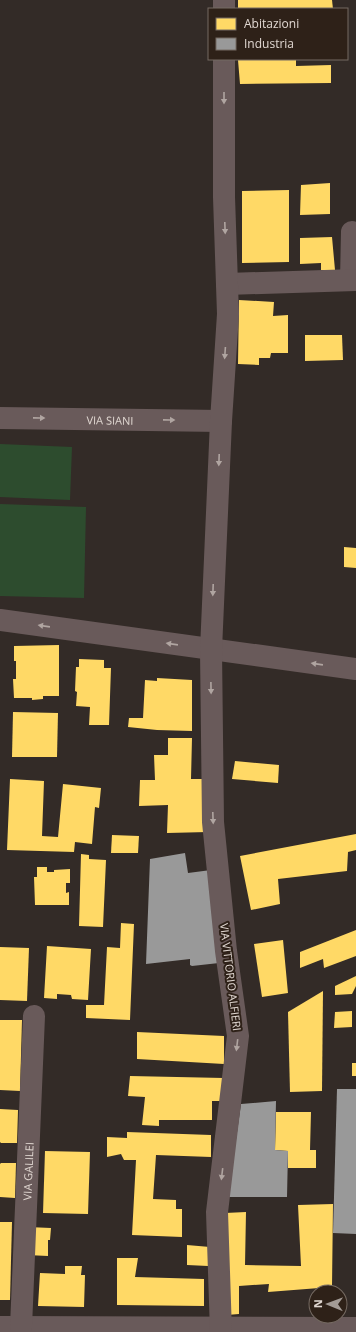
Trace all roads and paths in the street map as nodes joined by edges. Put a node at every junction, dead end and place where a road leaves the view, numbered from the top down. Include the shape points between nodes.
1 (224, 60) edge
2 (352, 232) dead end
3 (354, 280) edge
4 (227, 284) junction
5 (0, 418) edge
6 (221, 421) junction
7 (0, 620) edge
8 (211, 650) junction
9 (356, 669) edge
10 (34, 1016) dead end
11 (10, 1327) edge
12 (356, 1328) edge
13 (221, 1329) edge

1 -> 4 street, VIA VITTORIO ALFIERI
2 - 3 street
3 - 4 street
4 -> 6 street, VIA VITTORIO ALFIERI via 228,314
5 -> 6 street, VIA SIANI
6 -> 8 street, VIA VITTORIO ALFIERI
8 -> 7 street
9 -> 8 street
8 -> 13 street, VIA VITTORIO ALFIERI via 213,822 226,951 238,1036 217,1212
10 - 11 street, VIA GALILEI
11 - 13 street
12 - 13 street

